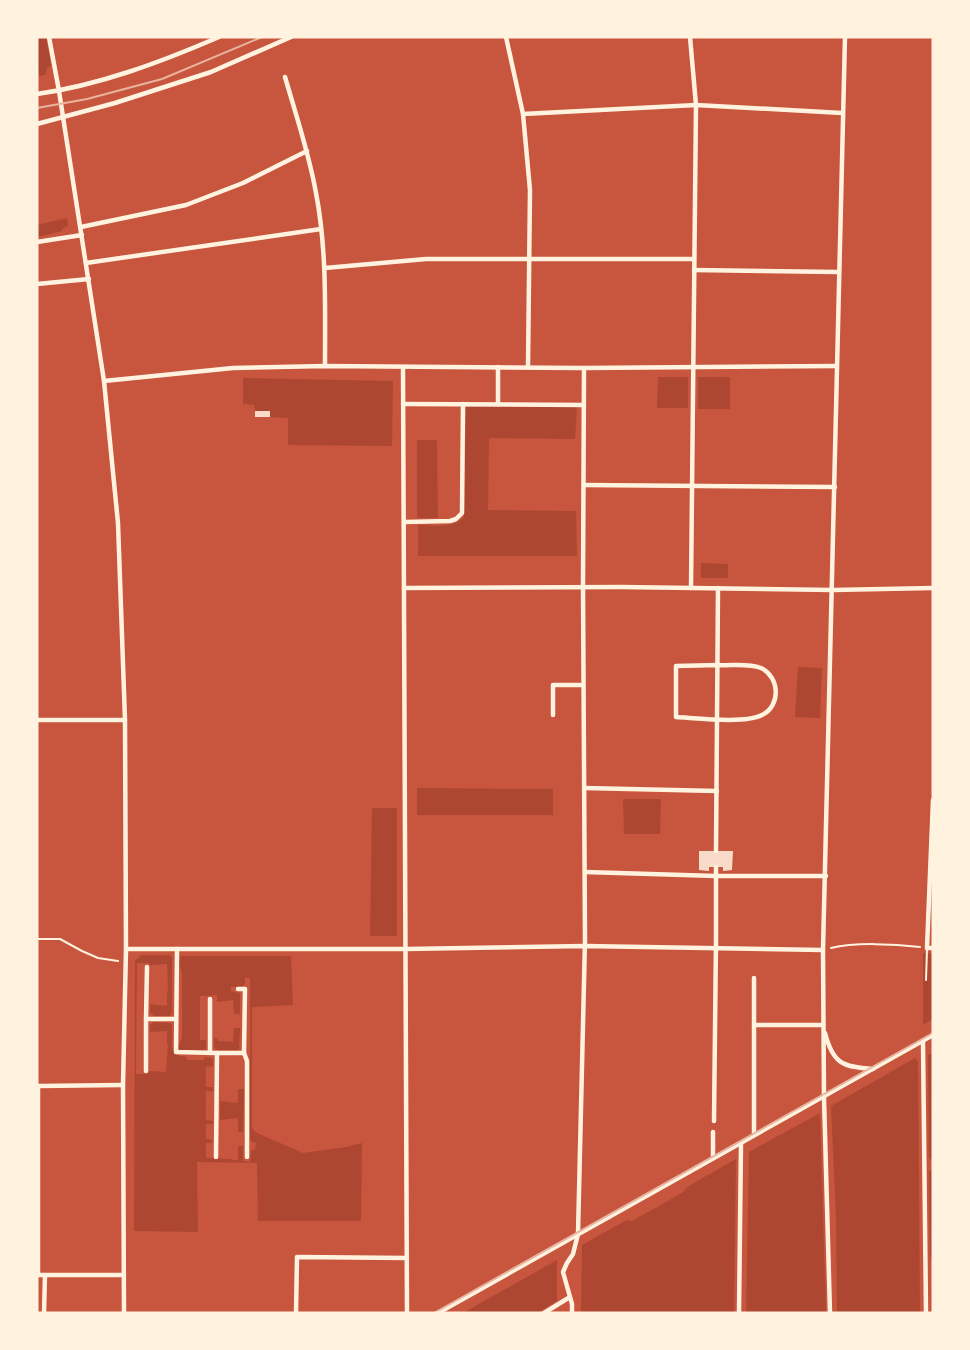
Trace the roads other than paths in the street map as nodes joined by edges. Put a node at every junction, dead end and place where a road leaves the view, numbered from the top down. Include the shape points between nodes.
1 (49, 37) edge
2 (219, 37) edge
3 (291, 37) edge
4 (507, 37) edge
5 (690, 37) edge
6 (845, 37) edge
7 (285, 77) dead end
8 (59, 91) junction
9 (37, 94) edge
10 (696, 105) junction
11 (842, 113) junction
12 (523, 114) junction
13 (63, 117) junction
14 (37, 124) edge
15 (307, 151) junction
16 (81, 227) junction
17 (321, 229) junction
18 (82, 235) junction
19 (37, 243) edge
20 (694, 258) junction
21 (529, 259) junction
22 (86, 263) junction
23 (325, 268) junction
24 (694, 270) junction
25 (838, 272) junction
26 (89, 279) junction
27 (37, 284) edge
28 (324, 366) junction
29 (836, 366) junction
30 (403, 367) junction
31 (498, 367) junction
32 (528, 367) junction
33 (693, 367) junction
34 (584, 368) junction
35 (104, 381) junction
36 (403, 404) junction
37 (463, 404) junction
38 (498, 404) junction
39 (584, 405) junction
40 (584, 485) junction
41 (691, 487) junction
42 (835, 488) junction
43 (404, 522) junction
44 (583, 586) junction
45 (404, 588) junction
46 (691, 588) junction
47 (718, 588) junction
48 (933, 588) edge
49 (832, 590) junction
50 (718, 665) junction
51 (583, 685) junction
52 (553, 715) dead end
53 (717, 719) junction
54 (37, 720) edge
55 (125, 720) junction
56 (584, 788) junction
57 (717, 790) junction
58 (933, 800) edge
59 (716, 851) dead end
60 (716, 867) dead end
61 (585, 872) junction
62 (716, 876) junction
63 (826, 876) junction
64 (585, 946) junction
65 (126, 948) junction
66 (177, 948) junction
67 (406, 948) junction
68 (716, 948) junction
69 (927, 948) junction
70 (933, 948) edge
71 (823, 950) junction
72 (147, 967) dead end
73 (754, 978) dead end
74 (926, 980) dead end
75 (238, 989) dead end
76 (210, 999) dead end
77 (146, 1019) junction
78 (176, 1019) junction
79 (753, 1025) junction
80 (823, 1025) junction
81 (933, 1035) edge
82 (923, 1041) junction
83 (210, 1053) junction
84 (216, 1053) junction
85 (244, 1053) junction
86 (873, 1069) junction
87 (146, 1071) dead end
88 (37, 1086) edge
89 (123, 1086) junction
90 (824, 1096) junction
91 (714, 1121) dead end
92 (713, 1132) dead end
93 (754, 1135) junction
94 (741, 1143) junction
95 (216, 1157) dead end
96 (247, 1157) dead end
97 (713, 1159) junction
98 (578, 1234) junction
99 (407, 1258) junction
100 (38, 1275) edge
101 (45, 1275) junction
102 (124, 1275) junction
103 (570, 1297) junction
104 (44, 1313) edge
105 (124, 1313) edge
106 (296, 1313) edge
107 (407, 1313) edge
108 (438, 1313) edge
109 (544, 1313) edge
110 (572, 1313) edge
111 (739, 1313) edge
112 (830, 1313) edge
113 (926, 1313) edge

1 - 8 street
2 - 8 street via 170,58
3 - 13 street via 211,72
4 - 12 street
5 - 10 street
6 - 11 street
7 - 15 street
8 - 9 street
8 - 13 street
10 - 11 street
10 - 12 street
10 - 20 street
11 - 25 street
12 - 21 street via 530,190
13 - 14 street
13 - 16 street
15 - 16 street via 186,205
15 - 17 street
16 - 18 street
17 - 22 street
17 - 23 street
18 - 19 street
18 - 22 street
20 - 21 street
20 - 24 street
21 - 23 street via 426,259
21 - 32 street
22 - 26 street
23 - 28 street
24 - 25 street
24 - 33 street
25 - 29 street
26 - 27 street
26 - 35 street
28 - 30 street
28 - 35 street via 219,368
29 - 33 street
29 - 42 street
30 - 31 street
30 - 36 street
31 - 32 street
31 - 38 street
32 - 34 street
33 - 34 street
33 - 41 street
34 - 39 street
35 - 55 street via 118,523
36 - 37 street
36 - 43 street
37 - 38 street
37 - 43 street via 462,513 450,521
38 - 39 street
39 - 40 street
40 - 41 street
40 - 44 street
41 - 42 street
41 - 46 street
42 - 49 street
43 - 45 street
44 - 45 street
44 - 46 street
44 - 51 street
45 - 67 street
46 - 47 street
47 - 49 street
47 - 50 street
48 - 49 street
49 - 63 street
50 - 53 street
50 - 53 street via 676,666 676,717
50 - 53 street via 764,669 776,692 773,706 763,715
51 - 52 street via 553,685
51 - 56 street
53 - 57 street
54 - 55 street
55 - 65 street
56 - 57 street
56 - 61 street
57 - 59 street
58 - 69 street
60 - 62 street
61 - 62 street
61 - 64 street
62 - 63 street
62 - 68 street
63 - 71 street
64 - 67 street
64 - 68 street
64 - 98 street
65 - 66 street
65 - 89 street
66 - 67 street
66 - 78 street
67 - 99 street
68 - 71 street
68 - 91 street
69 - 70 street
69 - 74 lane
71 - 80 street
72 - 77 street
73 - 79 street
75 - 85 street via 245,989
76 - 83 street
77 - 78 street
77 - 87 street
78 - 83 street via 176,1052
79 - 80 street
79 - 93 street
80 - 86 street via 828,1046 840,1063
80 - 90 street
81 - 82 street
82 - 86 street
82 - 113 street
83 - 84 street
84 - 85 street
84 - 95 street
85 - 96 street
86 - 90 street
88 - 89 street
88 - 100 street
89 - 102 street
90 - 93 street
90 - 112 street
92 - 97 street
93 - 94 street
94 - 97 street
94 - 111 street
97 - 98 street
98 - 103 street via 563,1272
98 - 108 street
99 - 106 street via 297,1257
99 - 107 street
100 - 101 street
101 - 102 street
101 - 104 street
102 - 105 street
103 - 109 street
103 - 110 street

